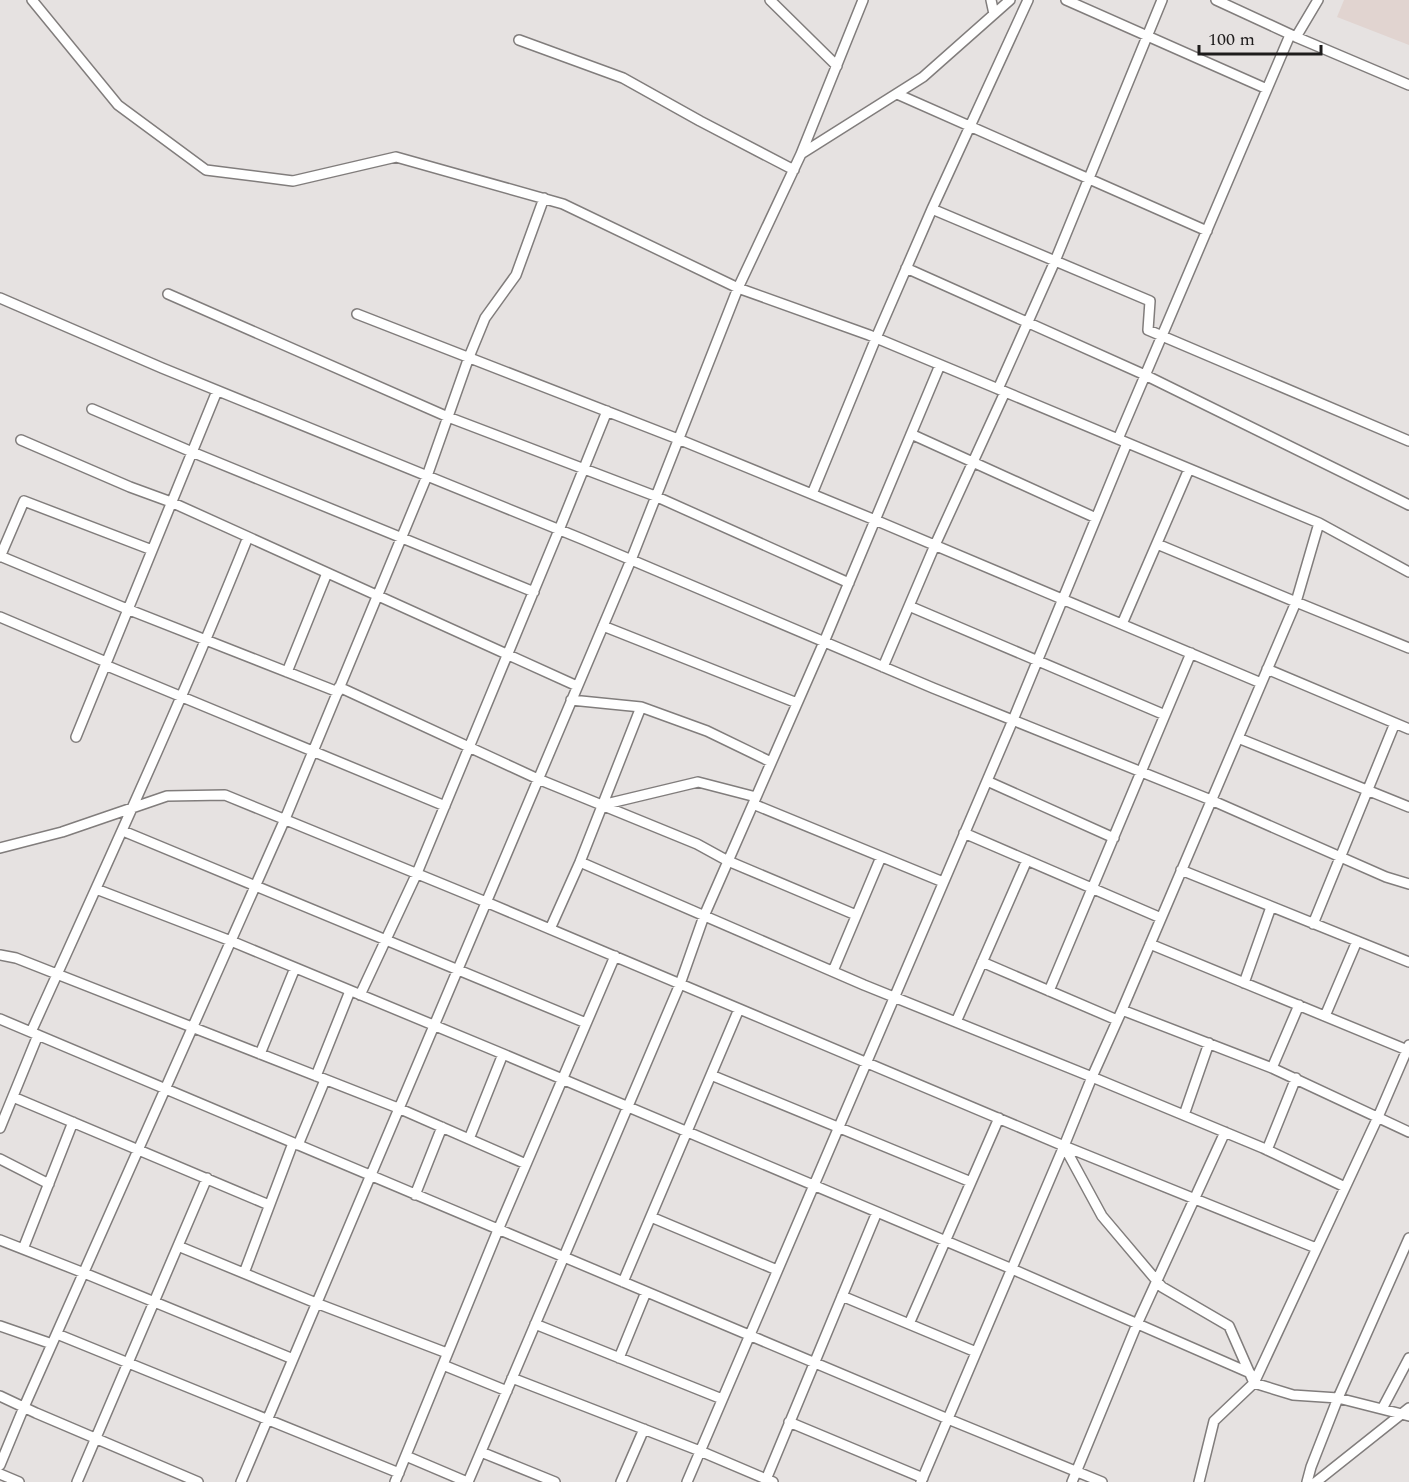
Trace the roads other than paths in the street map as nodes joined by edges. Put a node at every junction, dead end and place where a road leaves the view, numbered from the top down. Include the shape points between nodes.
1 (32, 0) edge
2 (770, 0) edge
3 (863, 0) edge
4 (991, 0) edge
5 (1010, 0) edge
6 (1028, 0) edge
7 (1066, 0) edge
8 (1162, 0) edge
9 (1216, 0) edge
10 (1318, 0) edge
11 (994, 14) junction
12 (1147, 36) junction
13 (1293, 36) junction
14 (519, 40) dead end
15 (837, 66) junction
16 (1409, 85) edge
17 (1267, 89) junction
18 (897, 94) junction
19 (970, 126) junction
20 (801, 154) junction
21 (794, 170) junction
22 (1089, 179) junction
23 (544, 198) junction
24 (932, 209) junction
25 (1207, 231) junction
26 (1055, 261) junction
27 (906, 268) junction
28 (738, 288) junction
29 (168, 294) dead end
30 (0, 298) edge
31 (357, 314) dead end
32 (1028, 322) junction
33 (1162, 336) junction
34 (876, 338) junction
35 (469, 357) junction
36 (940, 365) junction
37 (1145, 375) junction
38 (1002, 390) junction
39 (217, 391) junction
40 (92, 409) dead end
41 (607, 411) junction
42 (448, 417) junction
43 (911, 434) junction
44 (678, 439) junction
45 (21, 440) dead end
46 (1123, 441) junction
47 (1409, 441) edge
48 (192, 452) junction
49 (973, 462) junction
50 (584, 469) junction
51 (1189, 469) junction
52 (427, 476) junction
53 (812, 494) junction
54 (656, 496) junction
55 (171, 502) junction
56 (1409, 505) edge
57 (1096, 518) junction
58 (875, 520) junction
59 (1319, 523) junction
60 (559, 530) junction
61 (248, 537) junction
62 (402, 538) junction
63 (1156, 544) junction
64 (935, 545) junction
65 (152, 550) junction
66 (0, 556) edge
67 (631, 560) junction
68 (1409, 572) edge
69 (327, 573) junction
70 (849, 583) junction
71 (534, 592) junction
72 (377, 596) junction
73 (1062, 598) junction
74 (1296, 602) junction
75 (909, 606) junction
76 (127, 609) junction
77 (0, 617) edge
78 (1122, 624) junction
79 (603, 626) junction
80 (206, 640) junction
81 (824, 642) junction
82 (1409, 648) edge
83 (1191, 653) junction
84 (508, 654) junction
85 (1037, 660) junction
86 (105, 663) junction
87 (883, 667) junction
88 (1267, 669) junction
89 (287, 672) junction
90 (1261, 683) junction
91 (577, 686) junction
92 (339, 689) junction
93 (182, 697) junction
94 (571, 700) junction
95 (797, 703) junction
96 (641, 707) junction
97 (1165, 715) junction
98 (1013, 720) junction
99 (1395, 723) junction
100 (1409, 729) edge
101 (75, 737) dead end
102 (1238, 738) junction
103 (469, 747) junction
104 (313, 752) junction
105 (771, 762) junction
106 (1141, 772) junction
107 (538, 779) junction
108 (987, 781) junction
109 (1367, 790) junction
110 (754, 800) junction
111 (1212, 800) junction
112 (445, 806) junction
113 (602, 806) junction
114 (1409, 807) edge
115 (133, 808) junction
116 (285, 819) junction
117 (123, 831) junction
118 (964, 833) junction
119 (1114, 838) junction
120 (0, 848) edge
121 (880, 856) junction
122 (1340, 856) junction
123 (1027, 860) junction
124 (728, 861) junction
125 (580, 862) junction
126 (1181, 870) junction
127 (417, 873) junction
128 (943, 882) junction
129 (1409, 884) edge
130 (255, 886) junction
131 (96, 889) junction
132 (1092, 889) junction
133 (486, 902) junction
134 (1271, 907) junction
135 (856, 915) junction
136 (704, 916) junction
137 (1161, 918) junction
138 (1313, 924) junction
139 (550, 929) junction
140 (386, 940) junction
141 (231, 941) junction
142 (1357, 941) junction
143 (1150, 944) junction
144 (0, 955) edge
145 (615, 956) junction
146 (982, 962) junction
147 (1409, 962) edge
148 (295, 968) junction
149 (457, 969) junction
150 (833, 971) junction
151 (57, 974) junction
152 (1244, 983) junction
153 (680, 984) junction
154 (350, 991) junction
155 (1049, 991) junction
156 (360, 995) junction
157 (894, 997) junction
158 (1299, 1005) junction
159 (740, 1009) junction
160 (1122, 1010) junction
161 (1325, 1016) junction
162 (0, 1019) edge
163 (1117, 1020) junction
164 (956, 1022) junction
165 (586, 1023) junction
166 (434, 1025) junction
167 (192, 1028) junction
168 (34, 1034) junction
169 (1209, 1043) junction
170 (1408, 1048) edge
171 (260, 1054) junction
172 (503, 1054) junction
173 (866, 1062) junction
174 (1272, 1068) junction
175 (711, 1075) junction
176 (1092, 1077) junction
177 (321, 1078) junction
178 (1296, 1078) junction
179 (562, 1079) junction
180 (166, 1088) junction
181 (13, 1097) junction
182 (628, 1107) junction
183 (398, 1108) junction
184 (1184, 1115) junction
185 (1378, 1116) junction
186 (999, 1118) junction
187 (73, 1122) junction
188 (442, 1127) junction
189 (838, 1127) junction
190 (0, 1128) edge
191 (687, 1132) junction
192 (1225, 1132) junction
193 (1409, 1132) edge
194 (469, 1139) junction
195 (295, 1144) junction
196 (1064, 1146) junction
197 (138, 1150) junction
198 (1267, 1150) junction
199 (0, 1159) edge
200 (526, 1164) junction
201 (370, 1176) junction
202 (207, 1178) junction
203 (971, 1182) junction
204 (49, 1184) junction
205 (813, 1185) junction
206 (1345, 1187) junction
207 (415, 1195) junction
208 (1195, 1199) junction
209 (269, 1204) junction
210 (877, 1212) junction
211 (651, 1217) junction
212 (498, 1230) junction
213 (1409, 1238) edge
214 (0, 1240) edge
215 (945, 1240) junction
216 (178, 1246) junction
217 (1316, 1248) junction
218 (23, 1249) junction
219 (564, 1257) junction
220 (1012, 1269) junction
221 (777, 1270) junction
222 (84, 1272) junction
223 (244, 1273) junction
224 (1156, 1281) junction
225 (623, 1282) junction
226 (646, 1292) junction
227 (842, 1296) junction
228 (154, 1301) junction
229 (316, 1303) junction
230 (535, 1324) junction
231 (909, 1324) junction
232 (1137, 1324) junction
233 (0, 1326) edge
234 (57, 1334) junction
235 (749, 1336) junction
236 (52, 1344) junction
237 (976, 1352) junction
238 (447, 1353) junction
239 (620, 1358) junction
240 (1409, 1358) edge
241 (292, 1359) junction
242 (127, 1363) junction
243 (814, 1363) junction
244 (443, 1365) junction
245 (512, 1378) junction
246 (1252, 1378) junction
247 (507, 1390) junction
248 (0, 1396) edge
249 (1338, 1398) junction
250 (722, 1399) junction
251 (24, 1407) junction
252 (1382, 1409) junction
253 (1407, 1412) edge
254 (267, 1419) junction
255 (948, 1419) junction
256 (789, 1422) junction
257 (644, 1429) junction
258 (95, 1438) junction
259 (700, 1451) junction
260 (481, 1452) junction
261 (406, 1456) junction
262 (0, 1466) edge
263 (1077, 1472) junction
264 (0, 1474) edge
265 (397, 1478) edge
266 (542, 1480) edge
267 (922, 1480) edge
268 (768, 1481) edge
269 (19, 1482) edge
270 (77, 1482) edge
271 (198, 1482) edge
272 (241, 1482) edge
273 (467, 1482) edge
274 (555, 1482) edge
275 (621, 1482) edge
276 (687, 1482) edge
277 (1072, 1482) edge
278 (1102, 1482) edge
279 (1199, 1482) edge
280 (1307, 1482) edge
281 (1316, 1482) edge

1 - 23 street via 118,105 206,170 293,181 396,157
2 - 15 street
3 - 15 street
4 - 11 street
5 - 11 street
6 - 19 street
7 - 12 street
8 - 12 street
9 - 13 street
10 - 13 street
11 - 18 street via 923,77
12 - 17 street
12 - 22 street
13 - 16 street
13 - 17 street
14 - 21 street via 622,78
15 - 20 street
17 - 25 street
18 - 19 street
18 - 20 street
19 - 22 street
19 - 24 street
20 - 21 street
21 - 28 street
22 - 25 street
22 - 26 street
23 - 28 street
23 - 35 street via 516,275 485,318
24 - 26 street
24 - 27 street
25 - 33 street
26 - 32 street
26 - 33 street via 1150,301 1149,330
27 - 32 street
27 - 34 street
28 - 34 street
28 - 44 street
29 - 42 street
30 - 39 street
31 - 35 street
32 - 37 street
32 - 38 street
33 - 37 street
33 - 47 street
34 - 36 street
34 - 53 street
35 - 41 street
35 - 42 street
36 - 38 street
36 - 43 street
37 - 46 street
37 - 56 street
38 - 46 street
38 - 49 street
39 - 48 street
39 - 52 street
40 - 48 street
41 - 44 street
41 - 50 street
42 - 50 street
42 - 52 street
43 - 49 street
43 - 58 street
44 - 53 street
44 - 54 street
45 - 55 street
46 - 51 street
46 - 57 street
48 - 55 street
48 - 62 street
49 - 57 street
49 - 64 street
50 - 54 street
50 - 60 street
51 - 59 street
51 - 63 street
52 - 60 street
52 - 62 street
53 - 58 street
54 - 67 street
54 - 70 street
55 - 61 street
55 - 65 street
57 - 73 street
58 - 64 street
58 - 70 street
59 - 68 street
59 - 74 street
60 - 67 street
60 - 71 street
61 - 69 street
61 - 80 street
62 - 71 street
62 - 72 street
63 - 74 street
63 - 78 street
64 - 73 street
64 - 75 street
65 - 66 street via 24,501
65 - 76 street
66 - 76 street
67 - 79 street
67 - 81 street
69 - 72 street
69 - 89 street
70 - 81 street
71 - 84 street
72 - 84 street
72 - 92 street
73 - 78 street
73 - 85 street
74 - 82 street
74 - 88 street
75 - 85 street
75 - 87 street
76 - 80 street
76 - 86 street
77 - 86 street
78 - 83 street
79 - 91 street
79 - 95 street
80 - 89 street
80 - 93 street
81 - 87 street
81 - 95 street
83 - 90 street
83 - 97 street
84 - 91 street
84 - 103 street
85 - 97 street
85 - 98 street
86 - 93 street
86 - 101 street
87 - 98 street
88 - 90 street
88 - 99 street
89 - 92 street
90 - 102 street
91 - 94 street
92 - 103 street
92 - 104 street
93 - 104 street
93 - 115 street
94 - 96 street
94 - 107 street
95 - 105 street
96 - 105 street via 707,731
96 - 113 street
97 - 106 street
98 - 106 street
98 - 108 street
99 - 100 street
99 - 109 street
102 - 109 street
102 - 111 street
103 - 107 street
103 - 112 street
104 - 112 street
104 - 116 street
105 - 110 street
106 - 111 street
106 - 119 street
107 - 113 street
107 - 133 street
108 - 118 street
108 - 119 street
109 - 114 street
109 - 122 street
110 - 113 street via 698,782
110 - 121 street
110 - 124 street
111 - 122 street
111 - 126 street
112 - 127 street
113 - 124 street via 697,844
113 - 125 street
115 - 116 street via 167,796 225,795
115 - 117 street
115 - 120 street
116 - 127 street
116 - 130 street
117 - 130 street
117 - 131 street
118 - 123 street
118 - 128 street
119 - 132 street
121 - 128 street
121 - 135 street
122 - 129 street
122 - 138 street
123 - 132 street
123 - 146 street
124 - 135 street
124 - 136 street
125 - 136 street
125 - 139 street
126 - 134 street
126 - 137 street
127 - 133 street
127 - 140 street
128 - 157 street
130 - 140 street
130 - 141 street
131 - 141 street
131 - 151 street
132 - 137 street
132 - 155 street
133 - 139 street
133 - 149 street
134 - 138 street
134 - 152 street
135 - 150 street
136 - 150 street
136 - 153 street
137 - 143 street
138 - 142 street
139 - 145 street
140 - 149 street
140 - 156 street
141 - 148 street
141 - 167 street
142 - 147 street
142 - 161 street
143 - 152 street
143 - 160 street
144 - 151 street
145 - 153 street
145 - 165 street
146 - 155 street
146 - 164 street
148 - 154 street
148 - 171 street
149 - 165 street
149 - 166 street
150 - 157 street
151 - 167 street
151 - 168 street
152 - 158 street
153 - 159 street
153 - 182 street
154 - 156 street
154 - 177 street
155 - 163 street
156 - 166 street
157 - 164 street
157 - 173 street
158 - 161 street
158 - 174 street
159 - 173 street
159 - 175 street
160 - 163 street
160 - 169 street
161 - 170 street
162 - 168 street
163 - 176 street
164 - 176 street
165 - 179 street
166 - 172 street
166 - 183 street
167 - 171 street
167 - 180 street
168 - 180 street
168 - 181 street
169 - 174 street
169 - 184 street
170 - 185 street
171 - 177 street
172 - 179 street
172 - 194 street
173 - 186 street
173 - 189 street
174 - 178 street
175 - 189 street
175 - 191 street
176 - 184 street
176 - 196 street
177 - 183 street
177 - 195 street
178 - 185 street
178 - 198 street
179 - 182 street
179 - 200 street
180 - 195 street
180 - 197 street
181 - 187 street
181 - 190 street
182 - 191 street
182 - 219 street
183 - 188 street
183 - 201 street
184 - 192 street
185 - 193 street
185 - 206 street
186 - 196 street
186 - 203 street
187 - 197 street
187 - 204 street
188 - 194 street
188 - 207 street
189 - 203 street
189 - 205 street
191 - 205 street
191 - 211 street
192 - 198 street
192 - 208 street
194 - 200 street
195 - 201 street
195 - 209 street
196 - 208 street
196 - 220 street
196 - 224 street via 1102,1216
197 - 202 street
197 - 222 street
198 - 206 street
199 - 204 street
200 - 212 street
201 - 207 street
201 - 229 street
202 - 209 street
202 - 216 street
203 - 215 street
204 - 218 street
205 - 210 street
205 - 221 street
206 - 217 street
207 - 212 street
208 - 217 street
208 - 224 street
209 - 223 street
210 - 215 street
210 - 227 street
211 - 221 street
211 - 225 street
212 - 219 street
212 - 238 street
213 - 249 street
214 - 218 street
215 - 220 street
215 - 231 street
216 - 223 street
216 - 228 street
217 - 246 street
218 - 222 street
219 - 225 street
219 - 230 street
220 - 232 street
220 - 237 street
221 - 235 street
222 - 228 street
222 - 234 street
223 - 229 street
224 - 232 street
224 - 246 street via 1229,1326
225 - 226 street
226 - 235 street
226 - 239 street
227 - 231 street
227 - 243 street
228 - 241 street
228 - 242 street
229 - 238 street
229 - 241 street
230 - 239 street
230 - 245 street
231 - 237 street
232 - 246 street
232 - 263 street
233 - 236 street
234 - 236 street
234 - 242 street
235 - 243 street
235 - 250 street
236 - 251 street
237 - 255 street
238 - 244 street
239 - 250 street
240 - 252 street
241 - 254 street
242 - 254 street
242 - 258 street
243 - 255 street
243 - 256 street
244 - 247 street
244 - 261 street
245 - 247 street
245 - 257 street
246 - 249 street via 1293,1395
246 - 279 street via 1214,1421
247 - 260 street
248 - 251 street
249 - 252 street
249 - 280 street
250 - 259 street
251 - 258 street
251 - 262 street
252 - 253 street
253 - 281 street
254 - 265 street
254 - 272 street
255 - 263 street
255 - 267 street
256 - 267 street
256 - 268 street
257 - 259 street
257 - 275 street
258 - 270 street
258 - 271 street
259 - 268 street
259 - 276 street
260 - 266 street
260 - 273 street
261 - 265 street
261 - 273 street
263 - 277 street
263 - 278 street
264 - 269 street
266 - 274 street

